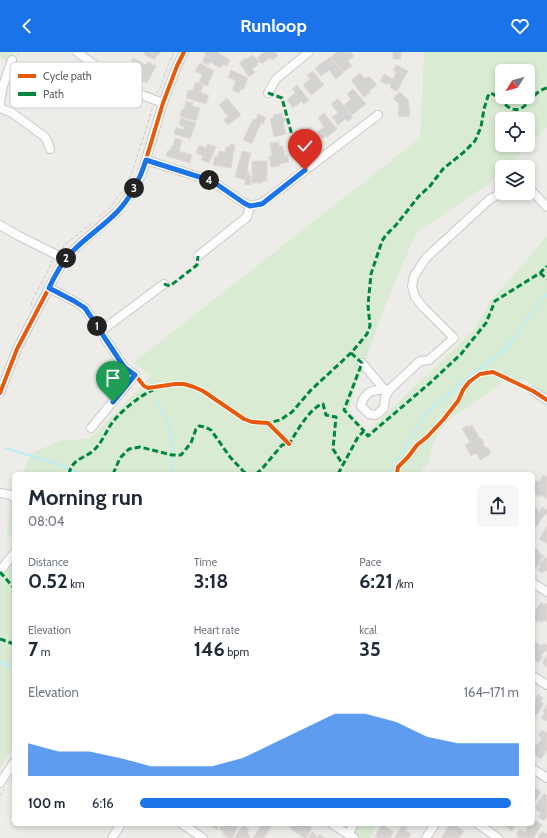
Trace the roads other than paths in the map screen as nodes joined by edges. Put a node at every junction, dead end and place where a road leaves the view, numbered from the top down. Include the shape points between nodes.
1 (77, 52) edge
2 (184, 52) edge
3 (309, 52) edge
4 (91, 62) edge
5 (10, 66) edge
6 (268, 93) dead end
7 (142, 95) edge
8 (163, 103) junction
9 (0, 108) edge
10 (378, 115) dead end
11 (50, 149) dead end
12 (146, 160) junction
13 (535, 194) edge
14 (495, 196) edge
15 (250, 206) junction
16 (547, 207) edge
17 (0, 225) edge
18 (198, 256) dead end
19 (61, 258) junction
20 (164, 284) dead end
21 (49, 288) junction
22 (100, 331) junction
23 (362, 363) dead end
24 (533, 390) dead end
25 (0, 393) edge
26 (547, 400) edge
27 (91, 428) dead end
28 (0, 493) edge
29 (12, 496) edge
30 (12, 556) edge
31 (0, 571) edge
32 (535, 583) edge
33 (547, 592) edge
34 (535, 677) edge
35 (547, 685) edge
36 (12, 765) edge
37 (535, 770) edge
38 (547, 778) edge
39 (0, 783) edge
40 (120, 826) edge
41 (185, 826) edge
42 (335, 826) edge
43 (353, 826) edge
44 (434, 826) edge
45 (481, 826) edge
46 (351, 836) edge
47 (112, 838) edge
48 (203, 838) edge
49 (426, 838) edge
50 (498, 838) edge

1 - 4 street
2 - 8 street
3 - 6 street via 276,78
5 - 9 street via 3,85
7 - 8 street
8 - 12 street
9 - 11 street via 12,113 45,137
10 - 15 street via 262,204
12 - 15 street via 212,181
12 - 19 street via 141,176 118,211
13 - 16 street
14 - 23 street via 426,258 414,276 412,286 415,297 454,338 429,360 420,361 387,389
15 - 18 street via 247,217
17 - 19 street
19 - 21 street
20 - 22 street
21 - 22 street via 85,308
21 - 25 street via 17,348
22 - 27 street via 124,367 135,375
24 - 26 street
28 - 29 street
30 - 31 street
32 - 33 street
34 - 35 street
36 - 39 street
37 - 38 street
40 - 47 street
41 - 48 street
42 - 46 street
43 - 46 street
44 - 49 street
45 - 50 street

